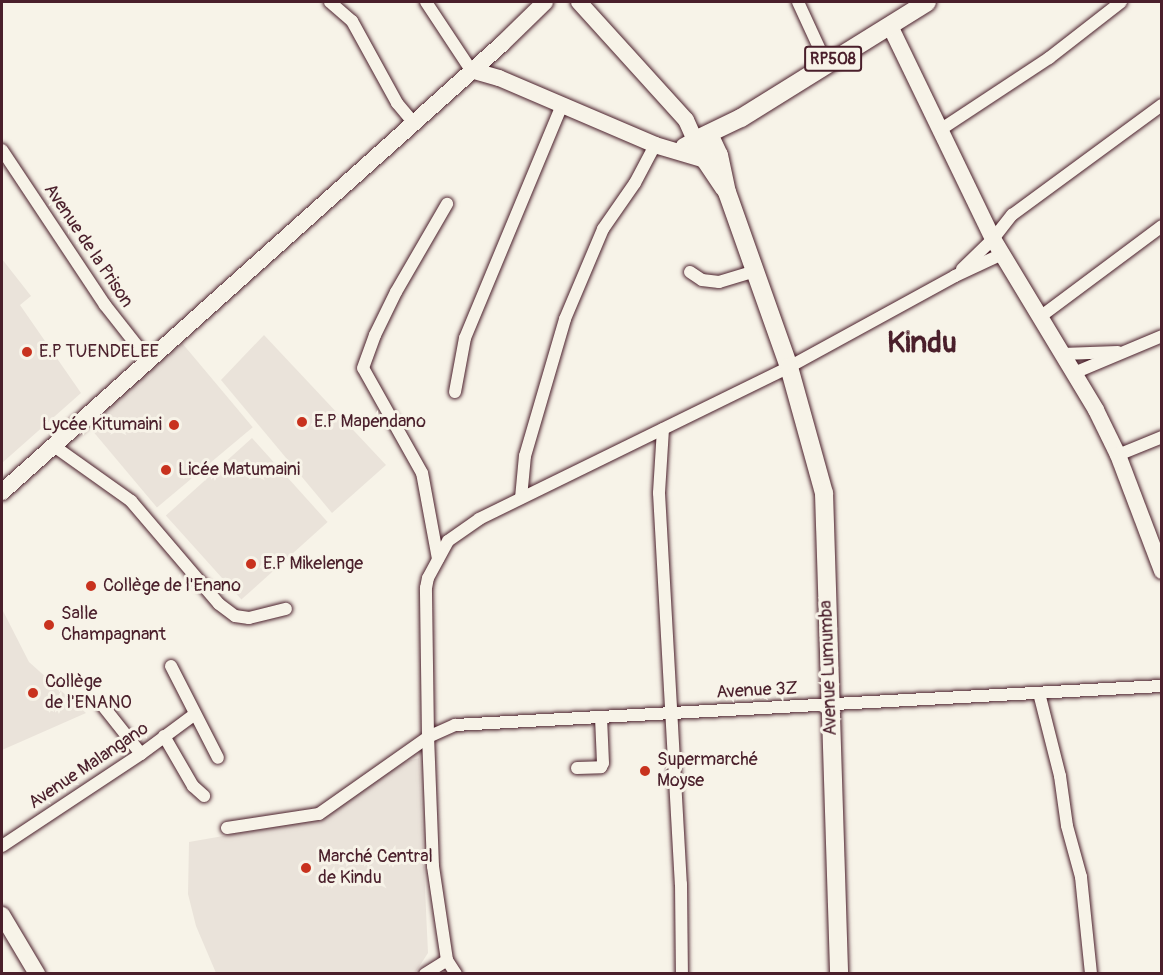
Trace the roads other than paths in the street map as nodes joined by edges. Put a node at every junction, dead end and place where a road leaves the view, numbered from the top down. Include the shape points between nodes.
1 (330, 2) edge
2 (426, 2) edge
3 (545, 2) edge
4 (579, 2) edge
5 (798, 2) edge
6 (927, 2) edge
7 (1121, 2) edge
8 (890, 26) junction
9 (826, 63) junction
10 (471, 70) junction
11 (562, 105) junction
12 (1161, 105) edge
13 (741, 118) junction
14 (414, 123) junction
15 (940, 130) junction
16 (702, 137) junction
17 (655, 145) junction
18 (2, 150) edge
19 (676, 153) junction
20 (712, 157) junction
21 (447, 204) dead end
22 (1161, 226) edge
23 (993, 239) junction
24 (1002, 254) junction
25 (755, 271) junction
26 (690, 272) dead end
27 (955, 276) junction
28 (1040, 317) junction
29 (1161, 336) edge
30 (1129, 351) junction
31 (1062, 354) junction
32 (148, 361) junction
33 (789, 367) junction
34 (1074, 373) junction
35 (455, 392) dead end
36 (663, 429) junction
37 (1161, 437) edge
38 (54, 446) junction
39 (1118, 455) junction
40 (2, 492) edge
41 (521, 498) junction
42 (438, 559) junction
43 (1161, 571) edge
44 (286, 609) dead end
45 (171, 666) dead end
46 (1161, 686) edge
47 (1039, 693) junction
48 (831, 705) junction
49 (103, 706) dead end
50 (195, 714) junction
51 (671, 714) junction
52 (601, 717) junction
53 (164, 736) junction
54 (429, 737) junction
55 (141, 754) junction
56 (218, 758) dead end
57 (577, 768) dead end
58 (204, 796) dead end
59 (227, 828) dead end
60 (2, 846) edge
61 (2, 915) edge
62 (447, 960) junction
63 (37, 974) edge
64 (425, 974) edge
65 (456, 974) edge
66 (682, 974) edge
67 (839, 974) edge
68 (1091, 974) edge

1 - 14 street via 352,21 396,103
2 - 10 street
3 - 10 street
4 - 16 street
5 - 9 street
6 - 8 main road, RP508
7 - 15 street via 1049,58
8 - 9 main road, RP508
8 - 15 street
9 - 13 main road, RP508
10 - 11 street
10 - 14 street
11 - 17 street
11 - 35 street via 465,338
12 - 23 street via 1012,214
13 - 16 main road, RP508
13 - 20 main road, RP508
14 - 32 street
15 - 23 street
16 - 19 street
16 - 20 main road, Avenue Lumumba
17 - 19 street
17 - 41 street via 603,229 565,319 525,456
18 - 32 street, Avenue de la Prison via 105,305
19 - 20 street
20 - 25 main road, Avenue Lumumba
21 - 42 street via 396,292 363,368 422,473
22 - 28 street
23 - 24 street
23 - 27 street
24 - 27 street
24 - 28 street
25 - 26 street via 719,282 702,280
25 - 33 main road, Avenue Lumumba
27 - 33 street
28 - 31 street
29 - 30 street
30 - 31 street
30 - 34 street
31 - 34 street
32 - 38 street
33 - 36 street
33 - 48 main road, Avenue Lumumba via 824,493
34 - 39 street
36 - 41 street
36 - 51 street via 659,493
37 - 39 street
38 - 40 street
38 - 44 street via 131,501 219,604 235,616 249,618
39 - 43 street
41 - 42 street via 479,519 448,541
42 - 54 street via 426,588
45 - 50 street
46 - 47 street, Avenue 3Z
47 - 48 street, Avenue 3Z
47 - 68 street via 1081,877
48 - 51 street, Avenue 3Z
48 - 67 main road, Avenue Lumumba
49 - 55 street
50 - 53 street, Avenue Malangano
50 - 56 street
51 - 52 street, Avenue 3Z
51 - 66 street
52 - 54 street, Avenue 3Z via 455,725
52 - 57 street via 601,768
53 - 55 street, Avenue Malangano
53 - 58 street via 193,786
54 - 59 street, Avenue 3Z via 324,812
54 - 62 street via 434,866
55 - 60 street, Avenue Malangano
61 - 63 street
62 - 64 street
62 - 65 street

